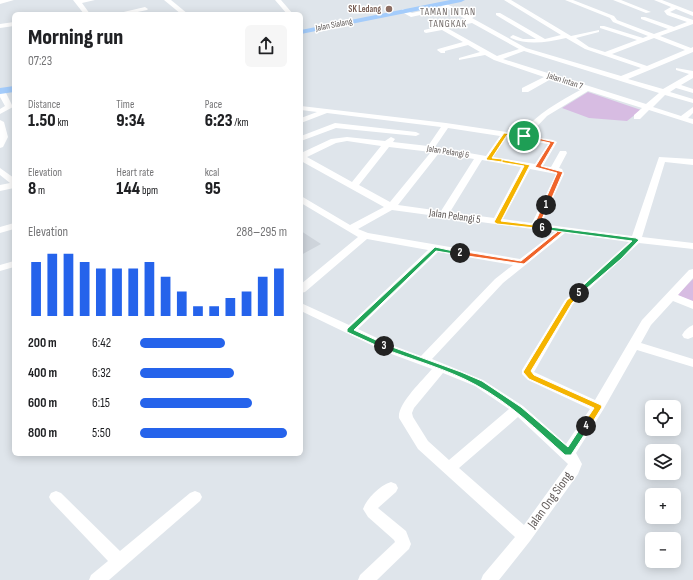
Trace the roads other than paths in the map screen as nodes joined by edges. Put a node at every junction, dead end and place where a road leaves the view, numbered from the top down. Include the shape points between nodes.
1 (11, 0) edge
2 (92, 0) edge
3 (167, 0) edge
4 (278, 0) edge
5 (462, 0) edge
6 (507, 0) edge
7 (568, 0) edge
8 (616, 0) edge
9 (657, 0) edge
10 (77, 1) edge
11 (0, 2) edge
12 (446, 6) junction
13 (472, 8) dead end
14 (677, 8) junction
15 (145, 10) dead end
16 (85, 12) edge
17 (132, 12) edge
18 (182, 12) edge
19 (288, 12) edge
20 (648, 12) dead end
21 (498, 14) dead end
22 (693, 14) edge
23 (643, 18) dead end
24 (472, 21) junction
25 (693, 22) edge
26 (12, 24) edge
27 (0, 26) edge
28 (442, 28) junction
29 (674, 29) junction
30 (303, 30) edge
31 (426, 31) dead end
32 (654, 36) junction
33 (568, 37) junction
34 (642, 40) junction
35 (544, 41) junction
36 (468, 43) junction
37 (524, 49) junction
38 (692, 49) edge
39 (443, 52) dead end
40 (486, 53) junction
41 (605, 54) junction
42 (461, 59) dead end
43 (496, 59) junction
44 (576, 65) junction
45 (648, 68) junction
46 (678, 69) dead end
47 (693, 74) edge
48 (553, 77) junction
49 (621, 79) junction
50 (642, 85) junction
51 (674, 85) junction
52 (588, 88) junction
53 (12, 89) edge
54 (525, 90) dead end
55 (1, 91) edge
56 (693, 91) edge
57 (664, 92) junction
58 (622, 99) junction
59 (693, 101) edge
60 (648, 107) junction
61 (303, 108) edge
62 (693, 110) edge
63 (326, 111) junction
64 (0, 112) edge
65 (637, 117) dead end
66 (683, 118) junction
67 (303, 120) edge
68 (405, 120) junction
69 (0, 122) edge
70 (419, 122) junction
71 (693, 122) edge
72 (446, 125) junction
73 (396, 132) junction
74 (505, 134) junction
75 (524, 136) junction
76 (303, 138) edge
77 (334, 141) junction
78 (387, 143) junction
79 (0, 145) edge
80 (347, 147) dead end
81 (434, 149) junction
82 (563, 154) dead end
83 (303, 156) edge
84 (303, 158) edge
85 (484, 158) junction
86 (693, 162) edge
87 (528, 165) junction
88 (538, 167) junction
89 (554, 170) junction
90 (0, 171) edge
91 (12, 180) edge
92 (12, 186) edge
93 (353, 186) junction
94 (0, 188) edge
95 (303, 200) edge
96 (391, 207) junction
97 (443, 215) junction
98 (497, 222) junction
99 (12, 227) edge
100 (536, 227) junction
101 (350, 229) junction
102 (0, 230) edge
103 (562, 230) junction
104 (365, 236) junction
105 (636, 240) junction
106 (693, 246) edge
107 (435, 249) junction
108 (522, 263) junction
109 (12, 265) edge
110 (0, 268) edge
111 (693, 272) edge
112 (303, 288) edge
113 (672, 296) junction
114 (693, 305) edge
115 (303, 308) edge
116 (350, 330) junction
117 (634, 345) junction
118 (423, 361) junction
119 (693, 363) edge
120 (441, 367) junction
121 (598, 407) junction
122 (518, 409) junction
123 (568, 453) junction
124 (449, 468) junction
125 (391, 488) dead end
126 (56, 497) dead end
127 (195, 497) dead end
128 (525, 536) junction
129 (119, 561) junction
130 (97, 580) edge
131 (366, 580) edge
132 (489, 580) edge

1 - 11 street
2 - 10 street
3 - 18 street
4 - 19 street
5 - 12 main road, Jalan Sialang
6 - 33 street
7 - 32 street
8 - 20 street
9 - 14 street
10 - 16 street
12 - 24 street
12 - 30 main road, Jalan Sialang
13 - 35 street via 464,11 519,41
14 - 22 street
14 - 25 street via 667,11
15 - 17 street
21 - 35 street
23 - 29 street
24 - 28 street
24 - 37 street
25 - 29 street
26 - 27 street
28 - 31 street
28 - 36 street, Jalan Intan 7
29 - 32 street
32 - 34 street
32 - 38 street
33 - 34 street via 600,29
33 - 35 street
33 - 41 street via 587,48
34 - 41 street
36 - 39 street via 440,50
36 - 40 street, Jalan Intan 7
37 - 43 street
37 - 44 street
38 - 45 street
40 - 42 street
40 - 43 street, Jalan Intan 7
41 - 45 street
43 - 48 street, Jalan Intan 7
44 - 48 street
44 - 49 street
45 - 49 street
46 - 47 street
47 - 51 street
48 - 52 street, Jalan Intan 7
48 - 54 street
49 - 50 street
50 - 57 street
50 - 58 street
51 - 56 street
51 - 57 street
52 - 58 street, Jalan Intan 7
52 - 75 street via 540,119
53 - 55 main road
55 - 64 street via 9,107
57 - 59 street
57 - 60 street
58 - 60 street, Jalan Intan 7
60 - 65 street
60 - 66 street, Jalan Intan 7
61 - 63 street
62 - 66 street
63 - 67 street
63 - 68 street
66 - 71 street, Jalan Intan 7
68 - 70 street
68 - 73 street
69 - 79 street via 4,137
70 - 72 street
70 - 73 street via 414,133
72 - 74 street
72 - 81 street
73 - 76 street via 335,125
73 - 78 street
74 - 75 street
74 - 85 street
75 - 88 street via 553,142
77 - 78 street, Jalan Pelangi 6
77 - 80 street
77 - 83 street, Jalan Pelangi 6
78 - 81 street, Jalan Pelangi 6
78 - 93 street
81 - 85 street, Jalan Pelangi 6
81 - 96 street
82 - 89 street
84 - 93 street, Jalan Pelangi 5
85 - 87 street, Jalan Pelangi 6
85 - 97 street
86 - 105 street via 662,159
87 - 88 street, Jalan Pelangi 6
87 - 98 street
88 - 89 street, Jalan Pelangi 6
89 - 100 street via 560,174
90 - 91 street
92 - 94 street
93 - 96 street, Jalan Pelangi 5
95 - 101 street
96 - 97 street, Jalan Pelangi 5
96 - 101 street
97 - 98 street, Jalan Pelangi 5
98 - 100 street, Jalan Pelangi 5
99 - 102 street
100 - 103 street, Jalan Pelangi 5
101 - 104 street
103 - 105 street, Jalan Pelangi 5
103 - 108 street
104 - 107 street
104 - 112 street
105 - 106 street, Jalan Pelangi 5
105 - 121 street via 569,302 527,372 532,377
107 - 108 street
107 - 116 street
108 - 118 street via 499,282
109 - 110 street
111 - 113 street
113 - 114 street
113 - 117 street via 646,323
115 - 116 street
116 - 118 street
117 - 119 street
117 - 121 street
118 - 120 street
120 - 122 street via 480,383
120 - 124 street via 405,413 423,444
121 - 123 street
122 - 123 street
122 - 124 street
123 - 128 street, Jalan Ong Siong via 574,461 574,467
124 - 128 street
125 - 131 street via 372,504 370,509 401,536 403,544
126 - 129 street
127 - 129 street
128 - 132 street, Jalan Ong Siong
129 - 130 street

